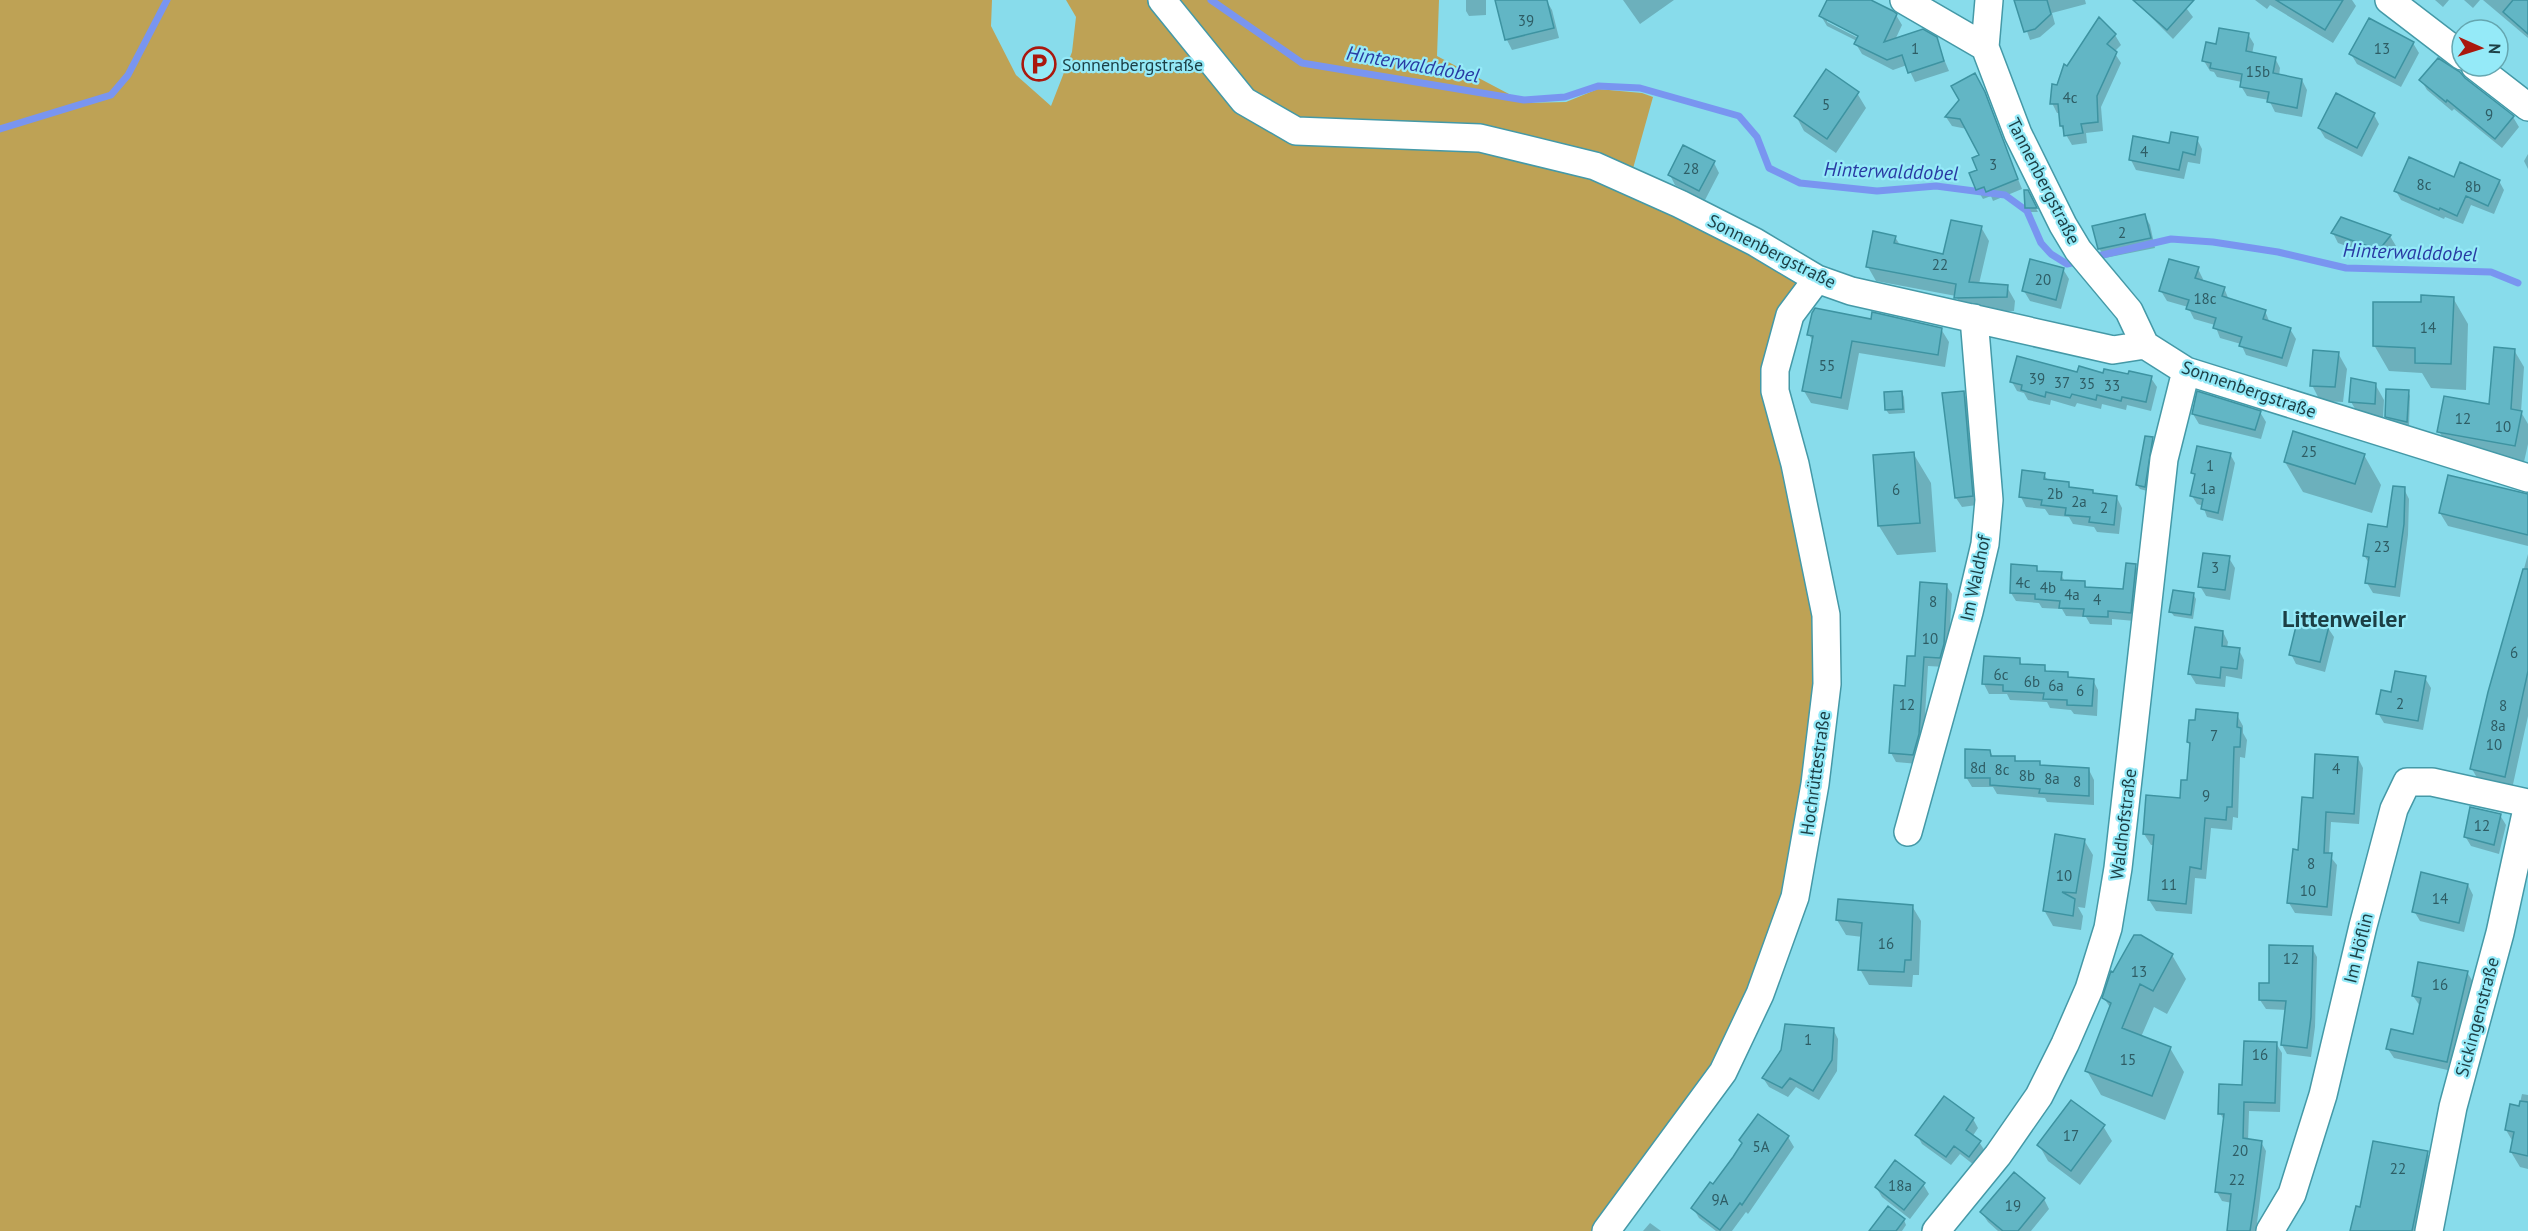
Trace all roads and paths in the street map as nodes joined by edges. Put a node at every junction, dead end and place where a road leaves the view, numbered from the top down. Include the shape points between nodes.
1 (1162, 0) edge
2 (1904, 0) edge
3 (1989, 0) edge
4 (2389, 0) edge
5 (1985, 47) junction
6 (2450, 47) edge
7 (2491, 78) edge
8 (2528, 107) edge
9 (1817, 279) junction
10 (1974, 318) junction
11 (2145, 345) junction
12 (2186, 371) junction
13 (2528, 478) edge
14 (2528, 804) edge
15 (1908, 832) dead end
16 (1606, 1231) edge
17 (1936, 1231) edge
18 (2270, 1231) edge
19 (2429, 1231) edge

1 - 9 street, Sonnenbergstraße via 1244,101 1296,131 1480,138 1595,166 1755,242
2 - 5 street
3 - 5 street, Tannenbergstraße
4 - 6 street
5 - 11 street, Tannenbergstraße via 2018,134 2054,208 2078,250 2129,310
7 - 8 street
9 - 10 street, Sonnenbergstraße via 1851,291
9 - 16 street, Hochrüttestraße via 1790,315 1775,370 1775,391 1795,464 1826,615 1827,684 1795,897 1760,994 1723,1072
10 - 11 street, Sonnenbergstraße via 2113,350
10 - 15 street, Im Waldhof via 1989,500 1985,544
11 - 12 street, Sonnenbergstraße
12 - 13 street, Sonnenbergstraße
12 - 17 street, Waldhofstraße via 2164,459 2108,928 2089,989 2039,1096 1998,1155
14 - 18 street, Im Höflin via 2432,782 2407,782 2394,809 2323,1095 2292,1194
14 - 19 street, Sickingenstraße via 2500,933 2453,1107

